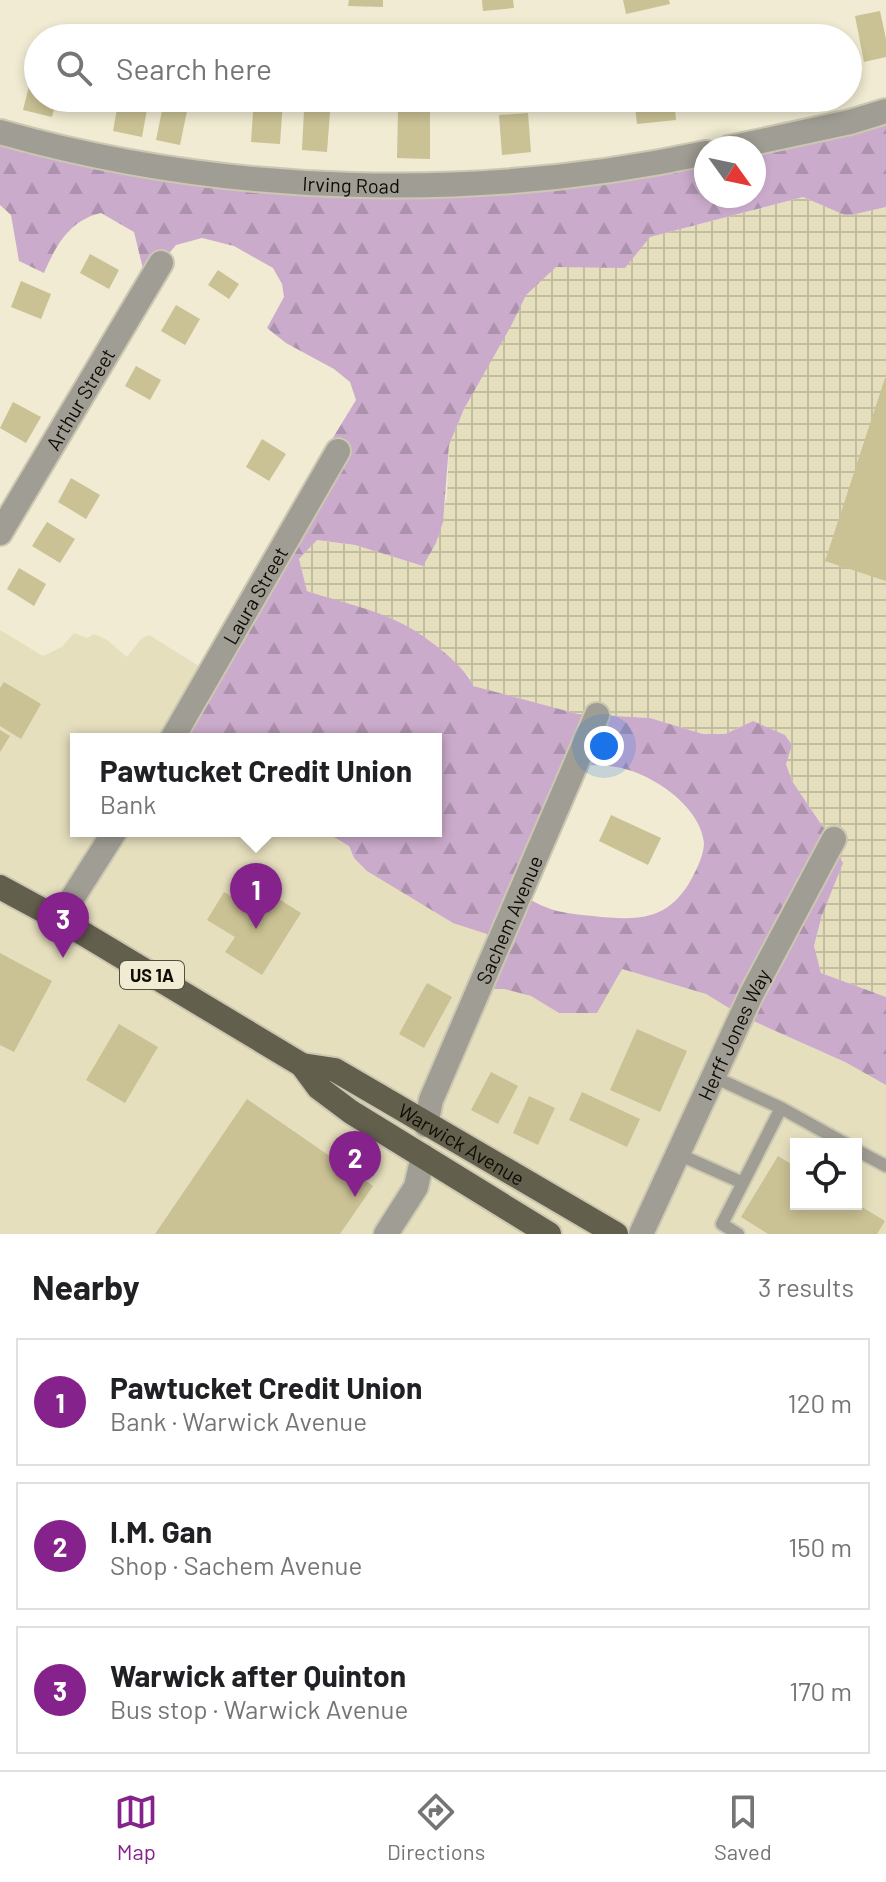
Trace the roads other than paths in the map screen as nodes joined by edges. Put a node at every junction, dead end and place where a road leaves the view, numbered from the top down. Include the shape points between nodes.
1 (886, 111) edge
2 (0, 132) edge
3 (766, 140) edge
4 (694, 156) edge
5 (161, 263) dead end
6 (338, 451) dead end
7 (0, 533) edge
8 (597, 715) dead end
9 (175, 733) edge
10 (111, 837) edge
11 (834, 839) dead end
12 (0, 887) edge
13 (59, 919) junction
14 (302, 1065) junction
15 (714, 1077) junction
16 (781, 1108) junction
17 (426, 1125) junction
18 (835, 1138) edge
19 (862, 1153) edge
20 (678, 1154) junction
21 (423, 1156) junction
22 (886, 1166) edge
23 (743, 1183) junction
24 (386, 1234) edge
25 (549, 1234) edge
26 (616, 1234) edge
27 (641, 1234) edge
28 (738, 1234) edge

1 - 3 street
2 - 4 street, Irving Road via 177,171 342,186 516,181
5 - 7 street, Arthur Street
6 - 9 street, Laura Street
8 - 17 street, Sachem Avenue via 431,1100
10 - 13 street
11 - 15 street, Herff Jones Way
12 - 13 main road, Warwick Avenue / US 1A
13 - 14 main road, Warwick Avenue / US 1A
14 - 17 main road, Warwick Avenue / US 1A via 335,1070
14 - 21 main road, Warwick Avenue / US 1A via 319,1088
15 - 16 lane
15 - 20 street, Herff Jones Way
16 - 18 lane
16 - 23 lane
17 - 26 main road, Warwick Avenue / US 1A
19 - 22 lane
20 - 23 lane
20 - 27 street, Herff Jones Way
21 - 24 street via 416,1187
21 - 25 main road, Warwick Avenue / US 1A
23 - 28 lane via 722,1224

